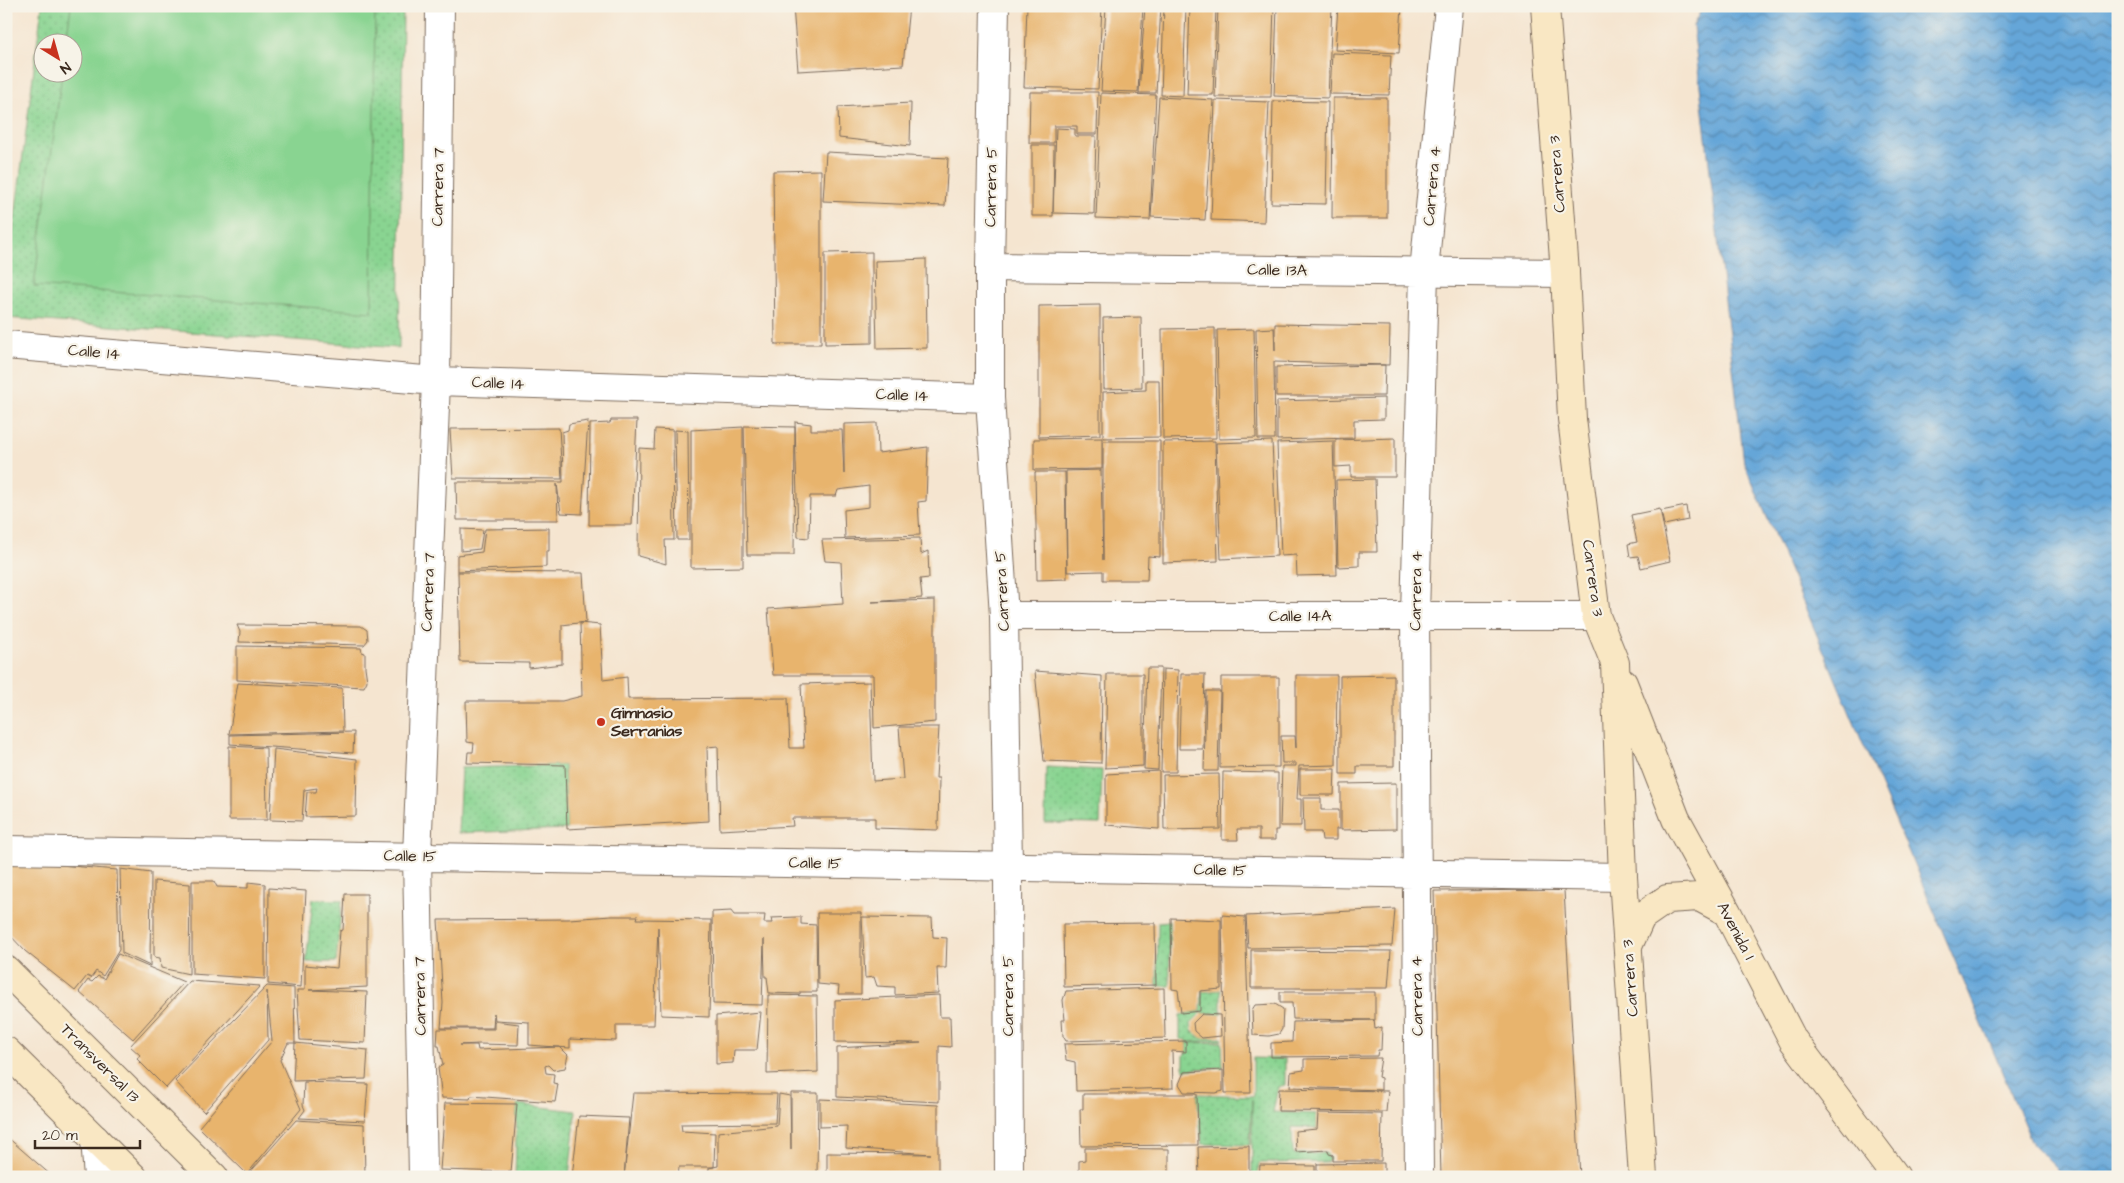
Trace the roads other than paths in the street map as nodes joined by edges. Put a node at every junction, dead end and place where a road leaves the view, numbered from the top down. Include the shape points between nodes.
1 (440, 6) edge
2 (995, 6) edge
3 (1449, 6) edge
4 (1545, 6) edge
5 (990, 267) junction
6 (1424, 272) junction
7 (1565, 273) junction
8 (6, 345) edge
9 (436, 381) junction
10 (990, 398) junction
11 (1004, 616) junction
12 (1415, 616) junction
13 (1596, 616) junction
14 (1616, 663) junction
15 (6, 850) edge
16 (417, 856) junction
17 (1008, 866) junction
18 (1416, 873) junction
19 (1623, 877) junction
20 (1727, 912) junction
21 (1628, 946) junction
22 (6, 970) edge
23 (6, 1051) edge
24 (95, 1139) junction
25 (98, 1177) edge
26 (133, 1177) edge
27 (214, 1177) edge
28 (424, 1177) edge
29 (1008, 1177) edge
30 (1419, 1177) edge
31 (1642, 1177) edge
32 (1896, 1177) edge

1 - 9 street, Carrera 7
2 - 5 street, Carrera 5
3 - 6 street, Carrera 4
4 - 7 street, Carrera 3
5 - 6 street, Calle 13A
5 - 10 street, Carrera 5
6 - 7 street, Calle 13A
6 - 12 street, Carrera 4
7 - 13 street, Carrera 3 via 1572,419
8 - 9 street, Calle 14
9 - 10 street, Calle 14
9 - 16 street, Carrera 7
10 - 11 street, Carrera 5
11 - 12 street, Calle 14A
11 - 17 street, Carrera 5
12 - 13 street, Calle 14A
12 - 18 street, Carrera 4
13 - 14 street, Carrera 3
14 - 19 street, Carrera 3
14 - 20 street, Avenida 1 via 1676,819
15 - 16 street, Calle 15
16 - 17 street, Calle 15
16 - 28 street, Carrera 7
17 - 18 street, Calle 15
17 - 29 street, Carrera 5
18 - 19 street, Calle 15
18 - 30 street, Carrera 4
19 - 21 street, Carrera 3
20 - 21 street via 1699,897 1667,899 1641,917
20 - 32 street, Avenida 1 via 1793,1040
21 - 31 street, Carrera 3
22 - 27 street, Transversal 13
23 - 24 street
24 - 25 street
24 - 26 street

